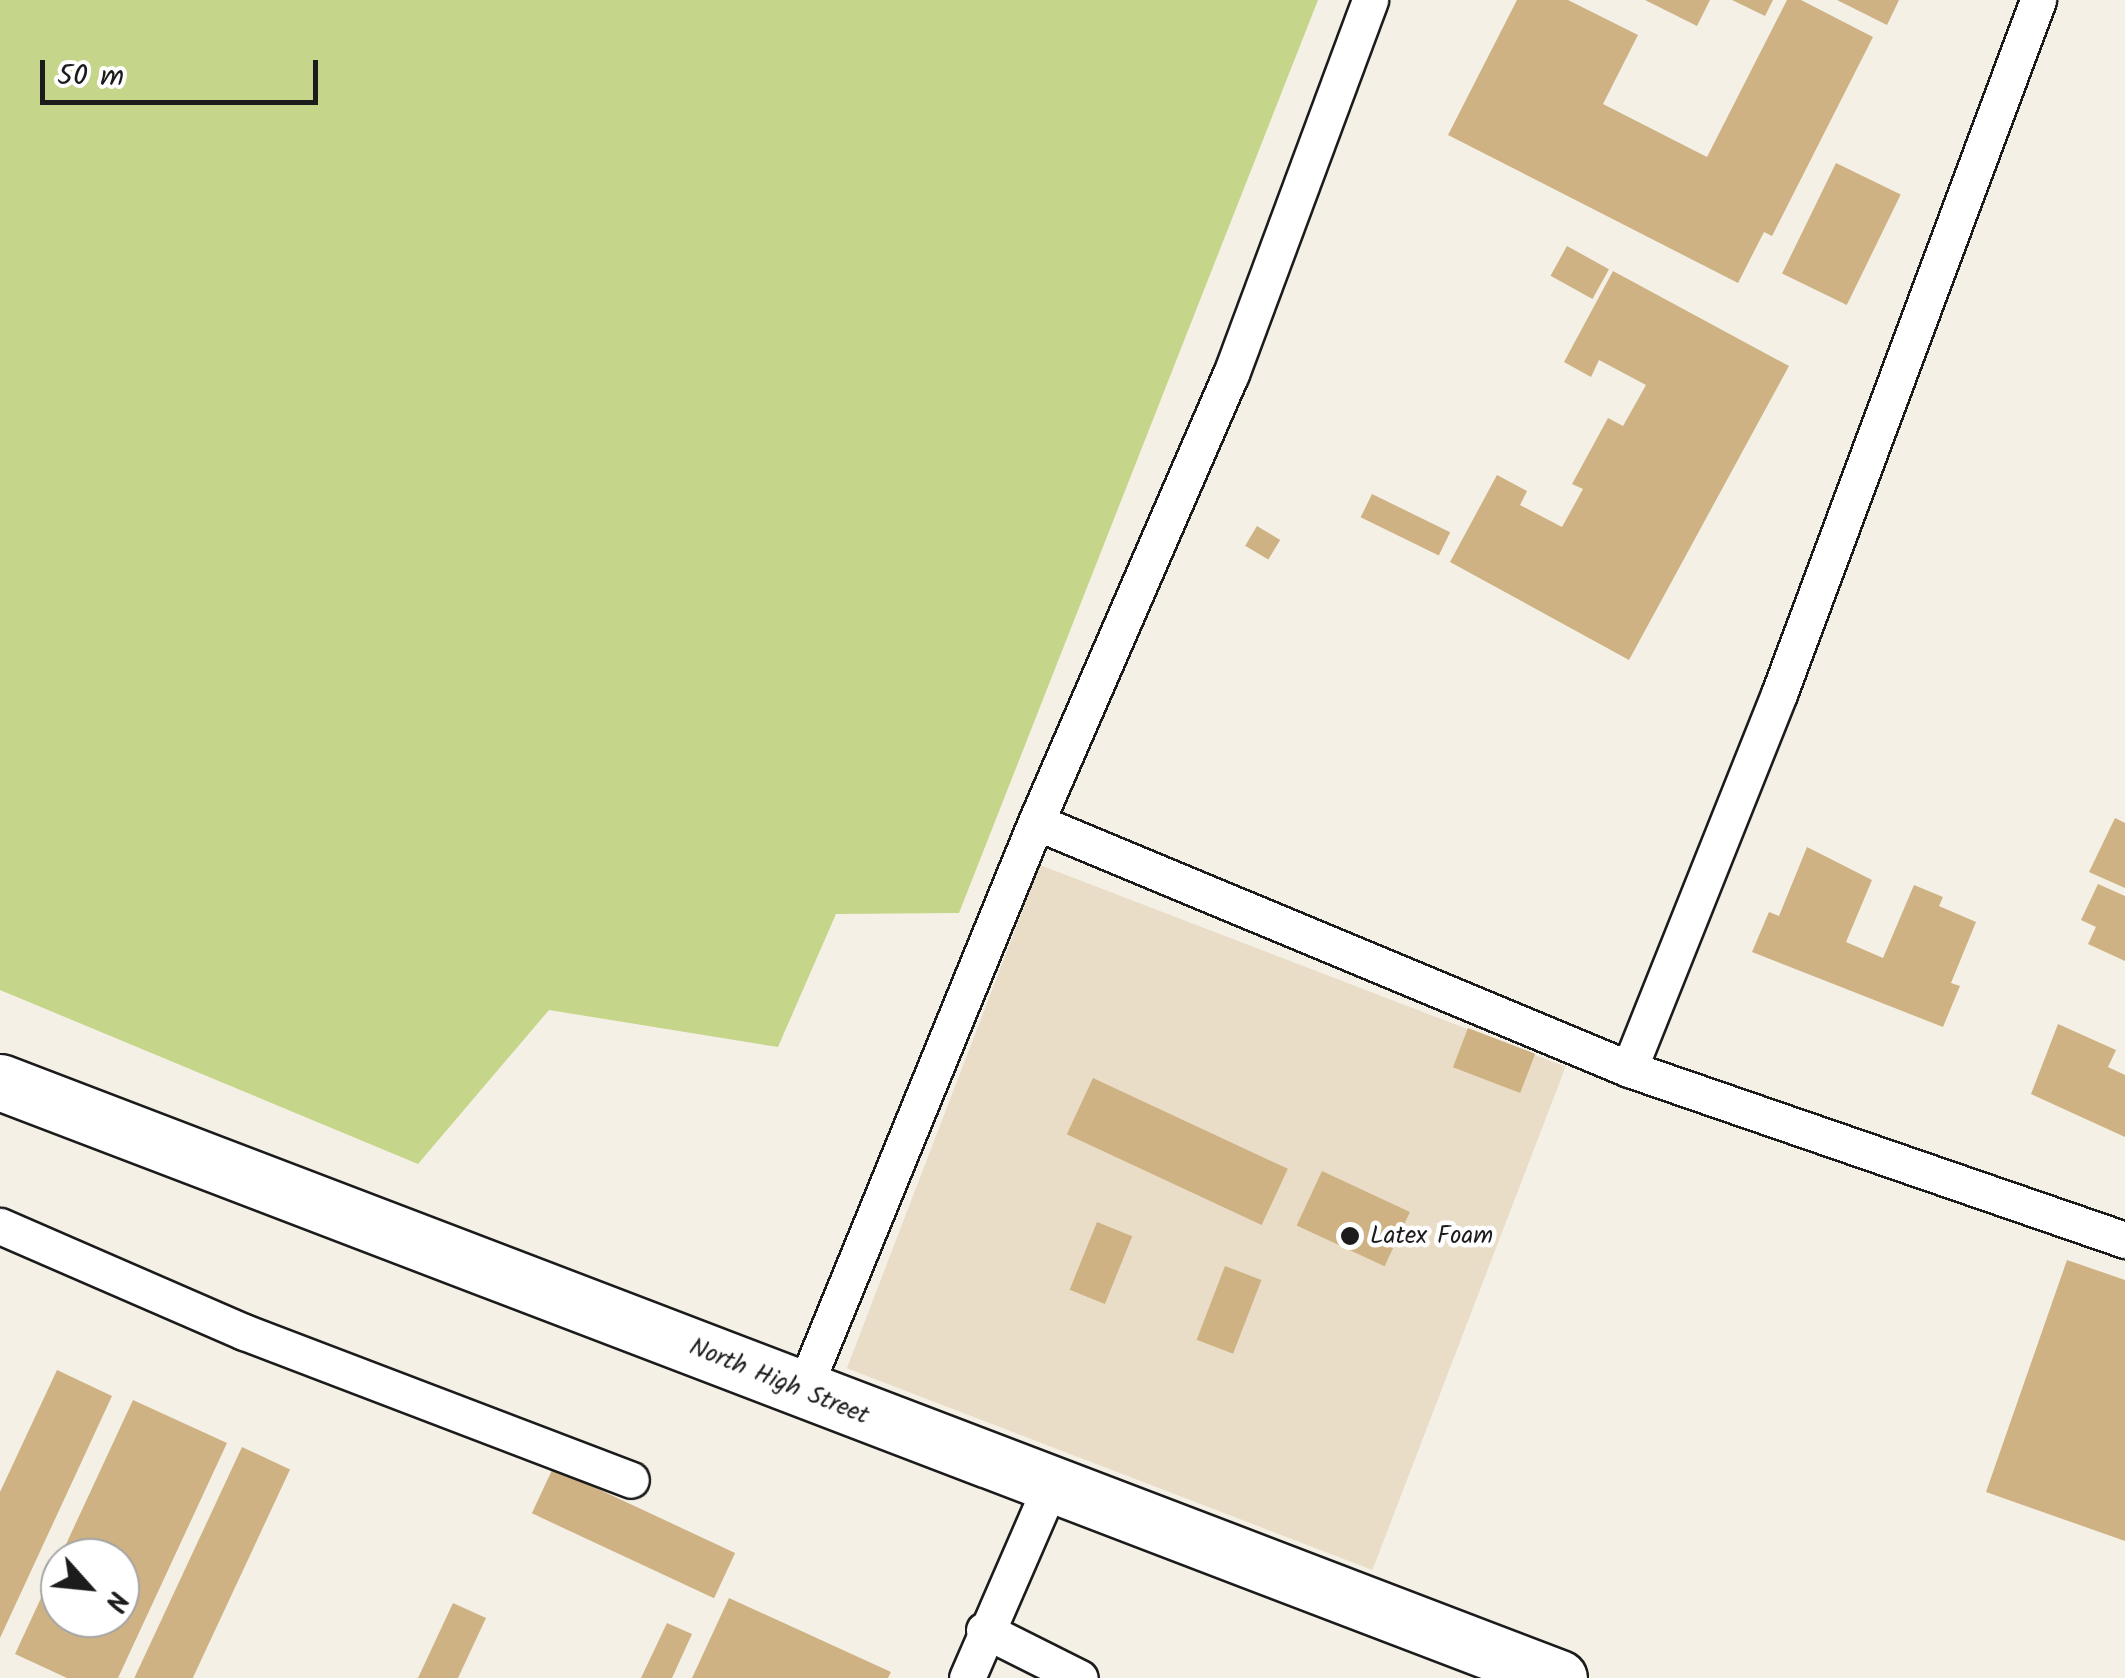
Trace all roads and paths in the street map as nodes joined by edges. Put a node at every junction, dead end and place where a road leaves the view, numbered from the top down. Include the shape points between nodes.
1 (1370, 0) edge
2 (2038, 0) edge
3 (1036, 822) junction
4 (1628, 1069) junction
5 (0, 1082) edge
6 (0, 1226) edge
7 (2125, 1240) edge
8 (802, 1393) junction
9 (631, 1480) dead end
10 (1050, 1487) junction
11 (984, 1630) junction
12 (967, 1678) edge
13 (1080, 1678) edge
14 (1560, 1678) edge

1 - 3 street via 1231,374
2 - 4 street via 1786,676
3 - 4 street via 1324,948 1487,1006
3 - 8 street
4 - 7 street
5 - 8 highway, North High Street via 473,1258
6 - 9 street via 244,1332
8 - 10 highway, North High Street
10 - 11 street
10 - 14 highway, North High Street
11 - 12 street
11 - 13 street

